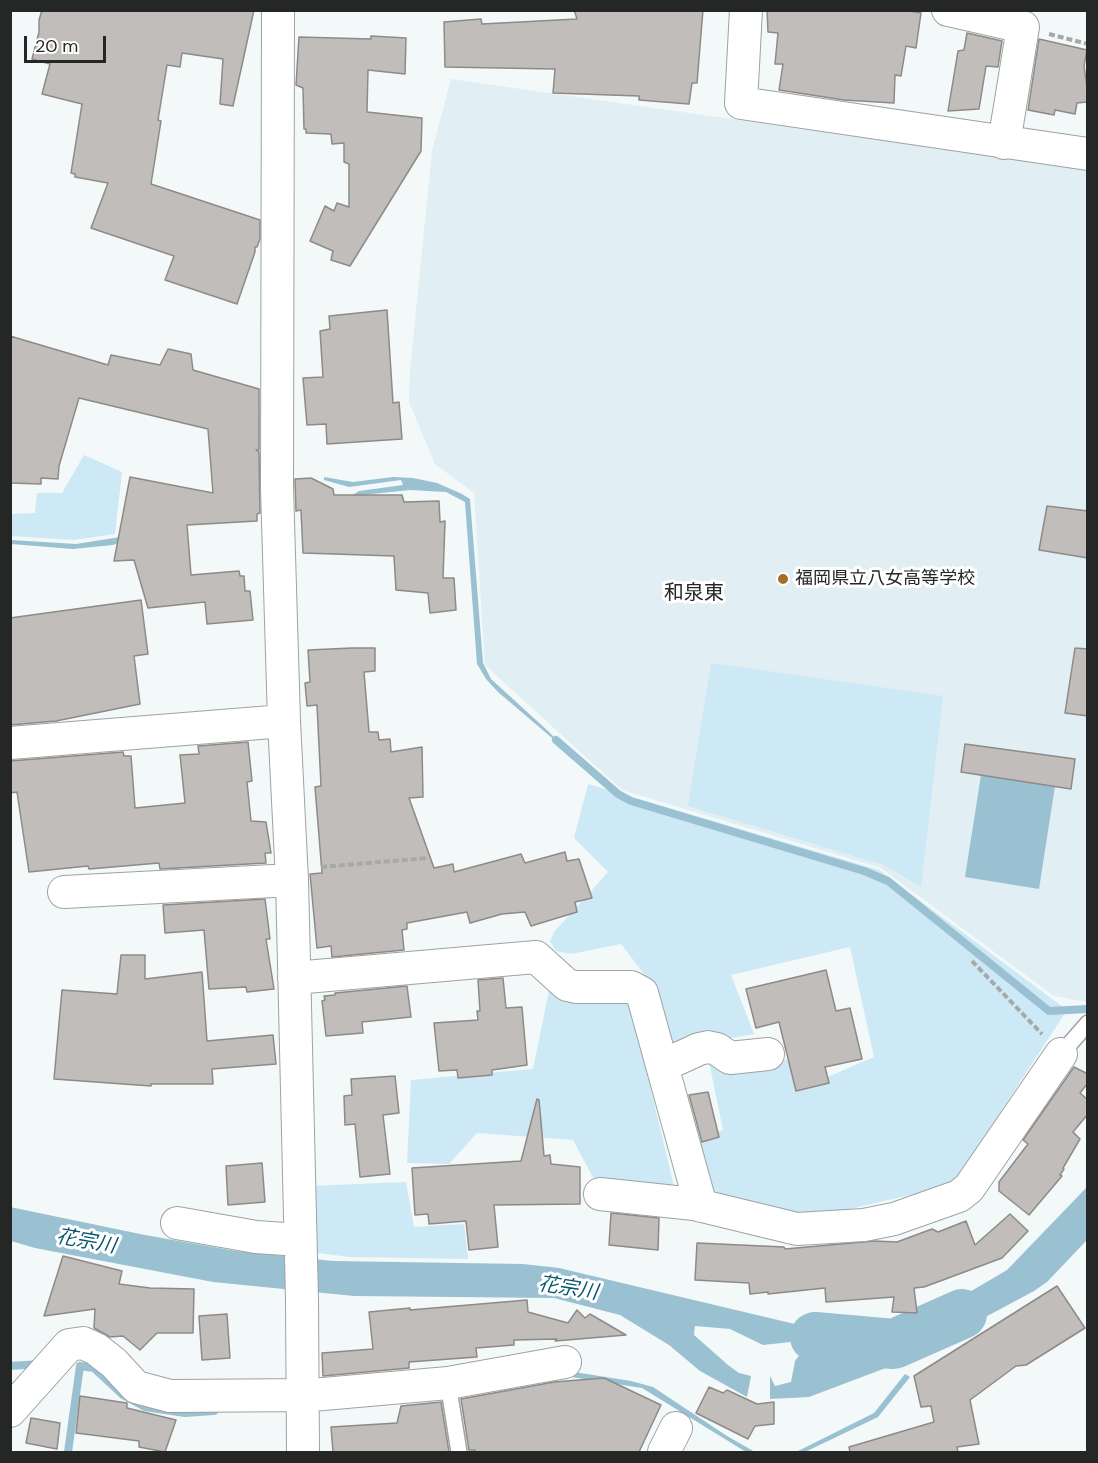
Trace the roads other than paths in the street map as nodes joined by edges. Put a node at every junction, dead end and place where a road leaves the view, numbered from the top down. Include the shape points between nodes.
1 (278, 10) edge
2 (747, 10) edge
3 (948, 10) edge
4 (1004, 143) junction
5 (1088, 154) edge
6 (284, 721) junction
7 (10, 743) edge
8 (292, 875) junction
9 (64, 892) dead end
10 (294, 978) junction
11 (1088, 1023) edge
12 (768, 1054) dead end
13 (1061, 1054) joint
14 (662, 1066) junction
15 (600, 1194) dead end
16 (701, 1206) junction
17 (177, 1223) dead end
18 (300, 1243) junction
19 (565, 1362) dead end
20 (448, 1383) junction
21 (304, 1394) junction
22 (10, 1411) edge
23 (303, 1452) edge
24 (459, 1452) edge

1 - 6 street via 277,488
2 - 4 street via 741,103
3 - 4 street via 1023,27
4 - 5 street
6 - 7 street
6 - 8 street
8 - 9 street
8 - 10 street
10 - 14 street via 536,957 567,985 631,987 642,993
10 - 18 street
11 - 13 lane
12 - 14 street via 730,1058 708,1047
13 - 16 street via 969,1188 959,1196 894,1219 796,1229
14 - 16 street
15 - 16 street
17 - 18 street
18 - 21 street
19 - 20 street
20 - 21 street
20 - 24 lane
21 - 22 street via 170,1396 136,1387 114,1363 83,1343 69,1345
21 - 23 street

